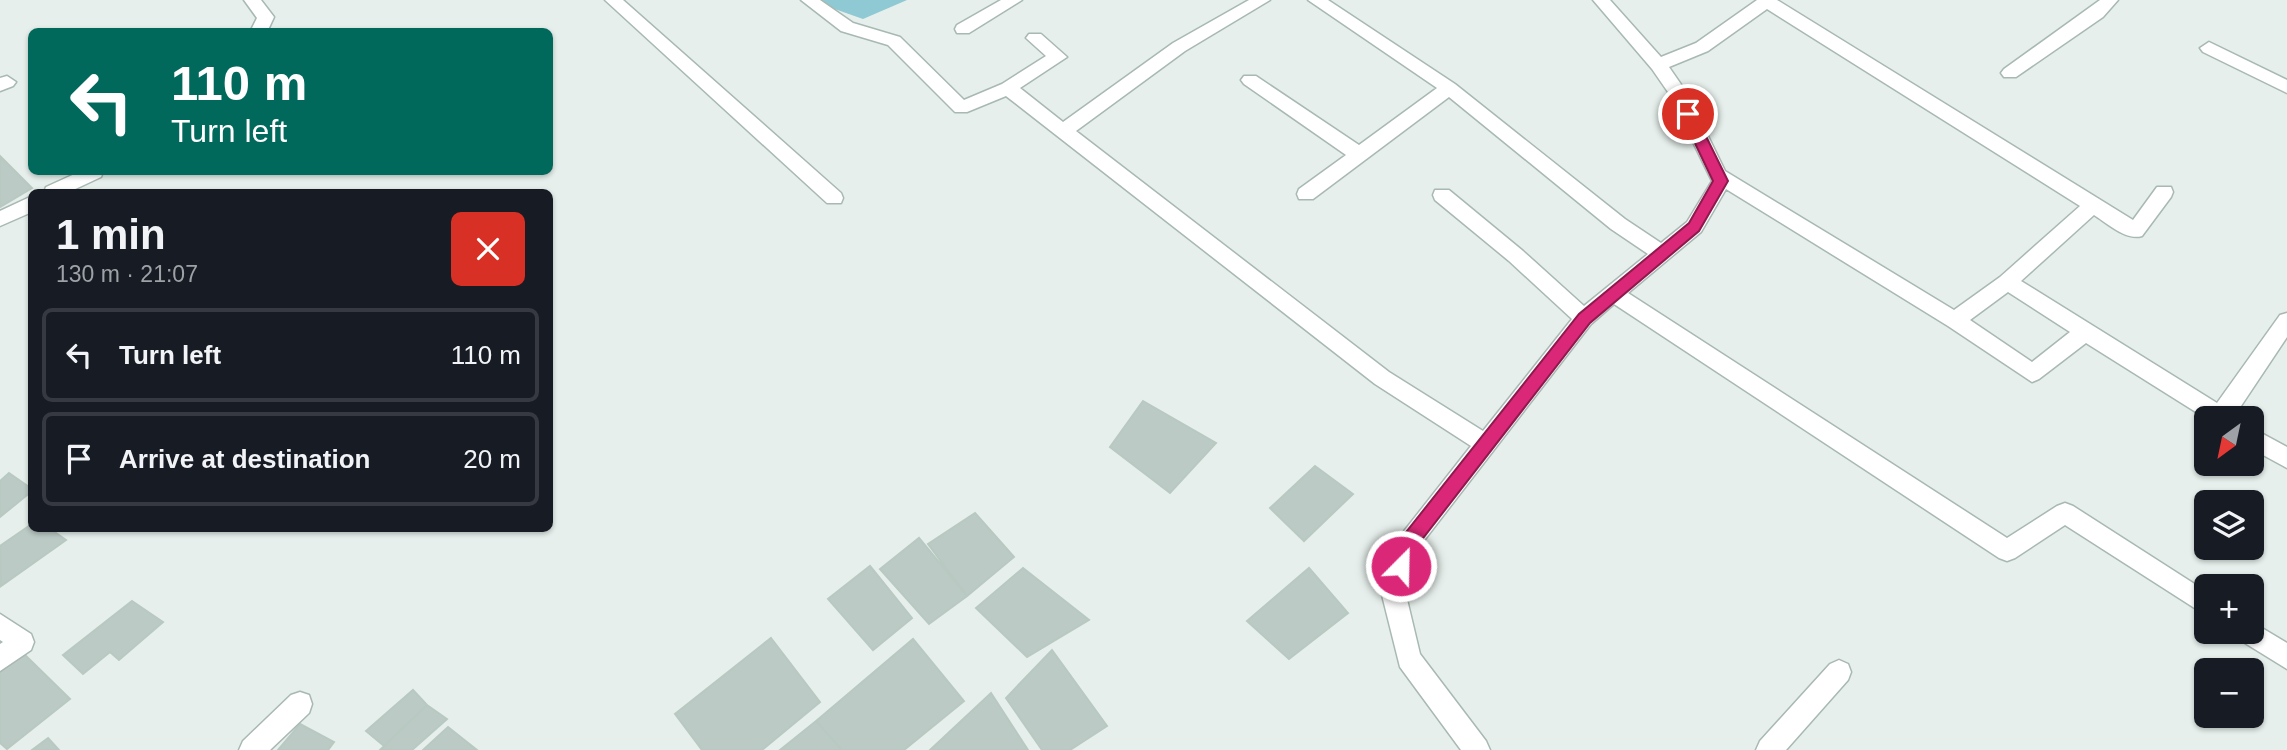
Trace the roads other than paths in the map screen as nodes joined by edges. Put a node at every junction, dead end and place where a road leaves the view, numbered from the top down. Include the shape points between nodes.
1 (252, 0) edge
2 (614, 0) edge
3 (809, 0) edge
4 (1014, 0) edge
5 (1262, 0) edge
6 (1316, 0) edge
7 (1601, 0) edge
8 (1768, 0) edge
9 (2110, 0) edge
10 (260, 28) edge
11 (963, 29) dead end
12 (1035, 38) dead end
13 (2209, 48) dead end
14 (1658, 65) junction
15 (2010, 73) dead end
16 (1250, 80) dead end
17 (2287, 87) edge
18 (1008, 88) junction
19 (1449, 88) junction
20 (1063, 131) junction
21 (1360, 155) junction
22 (88, 175) edge
23 (1718, 175) junction
24 (59, 189) edge
25 (2164, 192) dead end
26 (1306, 194) dead end
27 (1442, 195) dead end
28 (834, 198) dead end
29 (28, 205) edge
30 (2093, 205) junction
31 (0, 219) edge
32 (1662, 254) junction
33 (2007, 282) junction
34 (1614, 294) junction
35 (1584, 318) junction
36 (1955, 320) junction
37 (2287, 321) edge
38 (2085, 332) junction
39 (2203, 406) edge
40 (2228, 406) edge
41 (1485, 444) junction
42 (2264, 445) edge
43 (2287, 459) edge
44 (2194, 597) edge
45 (0, 625) edge
46 (2264, 642) edge
47 (2287, 657) edge
48 (0, 659) edge
49 (1839, 672) dead end
50 (300, 704) dead end
51 (252, 750) edge
52 (1477, 750) edge
53 (1769, 750) edge

1 - 10 street via 266,17
2 - 28 street
3 - 18 street via 847,27 894,41 961,108
4 - 11 street
5 - 20 street via 1179,47
6 - 19 street
7 - 14 street
8 - 14 street via 1702,47
8 - 30 street
9 - 15 street
12 - 18 street via 1058,57
13 - 17 street
14 - 23 street via 1678,93
16 - 21 street
18 - 20 street
19 - 21 street
19 - 32 street
20 - 41 street via 1382,378
21 - 26 street
22 - 24 street
23 - 32 street via 1721,181 1694,227
23 - 36 street
25 - 30 street via 2135,231
27 - 35 street
29 - 31 street
30 - 33 street
32 - 34 street
33 - 36 street
33 - 38 street
34 - 35 street
34 - 44 street via 2007,551 2065,513
35 - 41 street
36 - 38 street via 2032,373
37 - 40 street
38 - 39 street
41 - 52 street via 1409,542 1393,591 1409,659
42 - 43 street
45 - 48 street via 22,642
46 - 47 street
49 - 53 street
50 - 51 street

